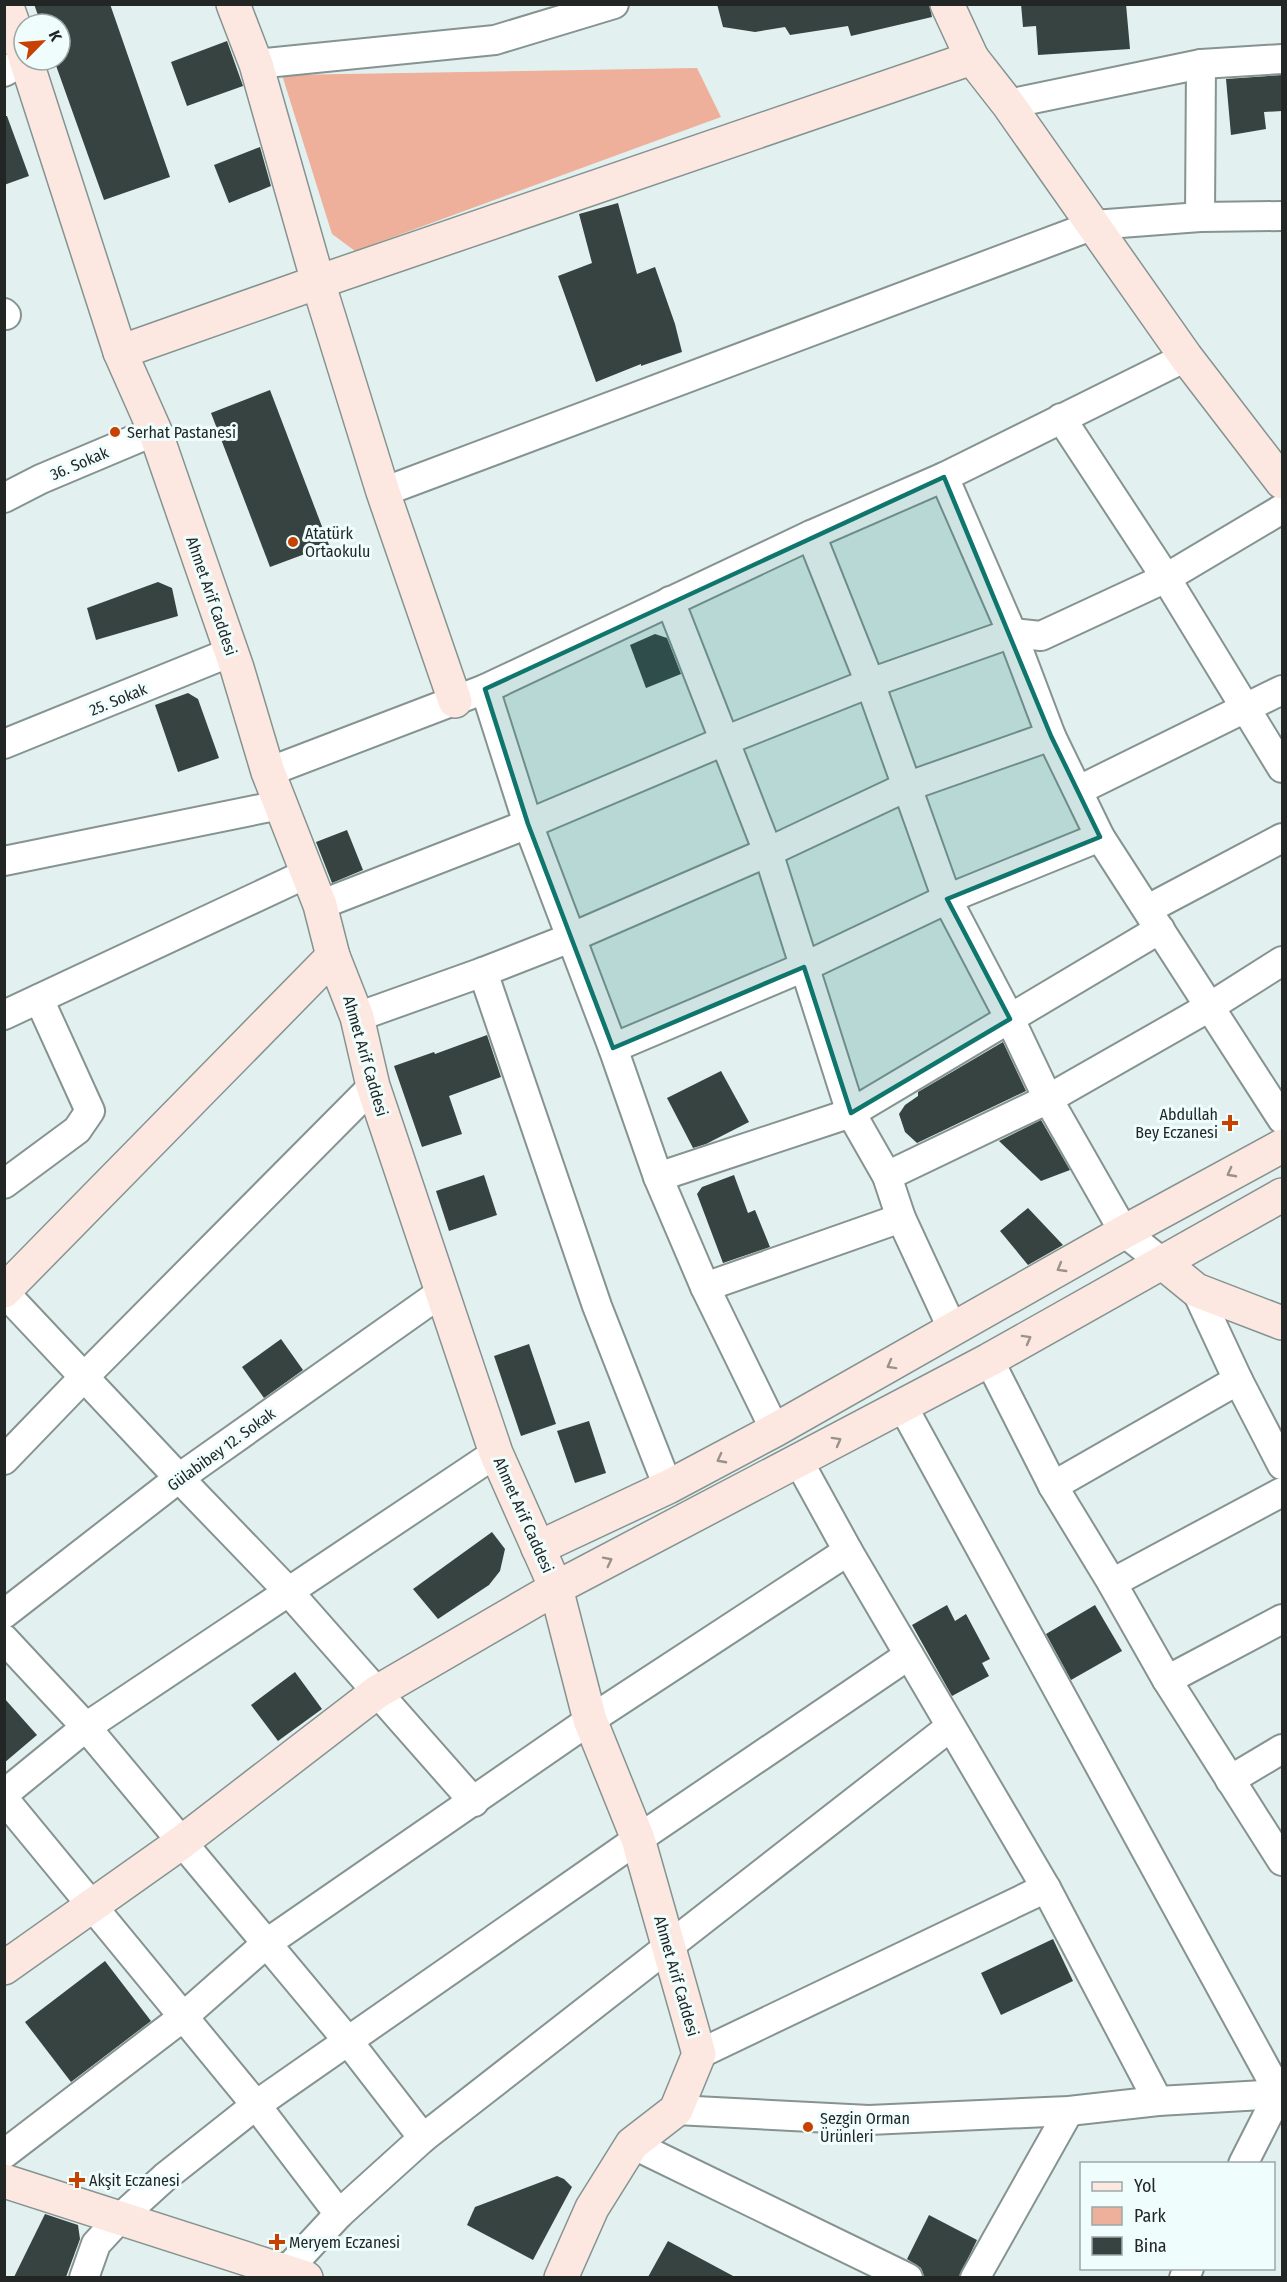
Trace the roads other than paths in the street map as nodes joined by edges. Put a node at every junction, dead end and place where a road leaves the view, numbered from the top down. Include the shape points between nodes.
1 (6, 4) edge
2 (233, 4) edge
3 (614, 4) edge
4 (946, 4) edge
5 (12, 21) edge
6 (972, 58) junction
7 (1282, 59) edge
8 (256, 64) junction
9 (1201, 64) junction
10 (30, 72) edge
11 (1008, 104) junction
12 (1282, 216) edge
13 (1200, 217) junction
14 (1094, 225) junction
15 (318, 282) junction
16 (120, 352) junction
17 (1186, 357) junction
18 (1060, 418) junction
19 (155, 431) junction
20 (944, 477) junction
21 (1282, 482) edge
22 (383, 492) junction
23 (4, 498) edge
24 (1282, 509) edge
25 (811, 535) junction
26 (1166, 578) junction
27 (670, 601) junction
28 (1012, 633) junction
29 (231, 652) junction
30 (870, 683) junction
31 (486, 689) junction
32 (1282, 690) edge
33 (455, 701) junction
34 (1246, 709) junction
35 (1051, 736) junction
36 (724, 741) junction
37 (4, 744) edge
38 (1282, 768) edge
39 (268, 772) junction
40 (906, 787) junction
41 (1079, 790) junction
42 (280, 805) junction
43 (528, 824) junction
44 (1100, 837) junction
45 (1282, 838) edge
46 (768, 852) junction
47 (4, 861) edge
48 (308, 873) junction
49 (947, 899) junction
50 (320, 905) junction
51 (1154, 919) junction
52 (570, 938) junction
53 (333, 956) junction
54 (1282, 961) edge
55 (804, 967) junction
56 (483, 972) junction
57 (39, 999) junction
58 (1210, 1006) junction
59 (4, 1015) edge
60 (357, 1017) junction
61 (1010, 1019) junction
62 (614, 1048) junction
63 (373, 1086) junction
64 (1048, 1100) junction
65 (851, 1113) junction
66 (1282, 1119) edge
67 (1282, 1146) edge
68 (887, 1176) junction
69 (658, 1177) junction
70 (4, 1184) edge
71 (1282, 1195) edge
72 (901, 1218) junction
73 (1124, 1232) junction
74 (1163, 1263) junction
75 (705, 1287) junction
76 (1196, 1290) junction
77 (4, 1292) edge
78 (442, 1292) junction
79 (1282, 1323) edge
80 (953, 1330) junction
81 (989, 1360) junction
82 (85, 1376) junction
83 (1238, 1380) junction
84 (902, 1405) junction
85 (775, 1430) junction
86 (496, 1453) junction
87 (4, 1460) edge
88 (799, 1462) junction
89 (1282, 1465) edge
90 (179, 1478) junction
91 (1053, 1486) junction
92 (668, 1487) junction
93 (1282, 1492) edge
94 (538, 1548) junction
95 (848, 1551) junction
96 (1112, 1583) junction
97 (556, 1588) junction
98 (288, 1591) junction
99 (4, 1614) edge
100 (1282, 1619) edge
101 (4, 1639) edge
102 (909, 1655) junction
103 (1167, 1680) junction
104 (377, 1692) junction
105 (590, 1720) junction
106 (86, 1727) junction
107 (950, 1727) junction
108 (1282, 1749) edge
109 (1230, 1780) junction
110 (4, 1794) edge
111 (4, 1799) edge
112 (474, 1802) junction
113 (638, 1839) junction
114 (182, 1842) junction
115 (1282, 1861) edge
116 (1046, 1888) junction
117 (92, 1904) junction
118 (267, 1943) junction
119 (668, 1946) junction
120 (4, 1968) edge
121 (183, 2017) junction
122 (348, 2041) junction
123 (699, 2054) junction
124 (1281, 2094) edge
125 (1158, 2101) junction
126 (256, 2105) junction
127 (676, 2110) junction
128 (1069, 2112) junction
129 (423, 2138) junction
130 (632, 2144) junction
131 (4, 2154) edge
132 (1244, 2162) edge
133 (4, 2181) edge
134 (339, 2214) junction
135 (120, 2218) junction
136 (296, 2274) edge
137 (84, 2277) edge
138 (561, 2277) edge
139 (908, 2277) edge
140 (975, 2277) edge

1 - 5 street
2 - 8 street
3 - 8 street via 495,40
4 - 6 street
6 - 11 street
6 - 15 street
7 - 9 street
8 - 15 street
9 - 11 street
9 - 13 street
10 - 16 street, Ahmet Arif Caddesi
11 - 14 street
12 - 13 street
13 - 14 street
14 - 17 street
14 - 22 street
15 - 16 street
15 - 22 street
16 - 19 street, Ahmet Arif Caddesi
17 - 18 street
17 - 21 street
18 - 20 street
18 - 26 street
19 - 23 street, 36. Sokak
19 - 29 street, Ahmet Arif Caddesi
20 - 25 street
20 - 28 street
22 - 33 street
24 - 26 street
25 - 27 street
25 - 30 street
26 - 28 street via 1041,636
26 - 34 street
27 - 31 street
27 - 36 street
28 - 30 street
28 - 35 street
29 - 37 street, 25. Sokak
29 - 39 street, Ahmet Arif Caddesi
30 - 36 street
30 - 40 street
31 - 33 street
31 - 43 street
32 - 34 street
33 - 39 street
34 - 38 street
34 - 41 street
35 - 40 street
35 - 41 street
36 - 43 street
36 - 46 street
39 - 42 street, Ahmet Arif Caddesi
40 - 46 street
40 - 49 street
41 - 44 street
42 - 47 street
42 - 48 street, Ahmet Arif Caddesi
43 - 50 street
43 - 52 street
44 - 49 street
44 - 51 street
45 - 51 street
46 - 52 street
46 - 55 street
48 - 50 street, Ahmet Arif Caddesi
48 - 57 street
49 - 55 street
49 - 61 street
50 - 53 street, Ahmet Arif Caddesi
51 - 58 street
51 - 61 street
52 - 56 street
52 - 62 street
53 - 60 street, Ahmet Arif Caddesi
53 - 77 street
54 - 58 street
55 - 62 street
55 - 65 street
56 - 60 street
56 - 92 street via 597,1306
57 - 59 street
57 - 70 street via 90,1111 77,1130
58 - 64 street
58 - 66 street
60 - 63 street, Ahmet Arif Caddesi
61 - 64 street
61 - 65 street
62 - 69 street
63 - 78 street, Ahmet Arif Caddesi
63 - 82 street
64 - 68 street
64 - 73 street
65 - 68 street
65 - 69 street
67 -> 73 street
68 - 72 street
69 - 75 street
71 - 74 street
72 - 75 street
72 - 80 street
73 - 74 street
73 -> 80 street
74 - 76 street
81 -> 74 street
75 - 85 street
76 - 79 street
76 - 83 street
77 - 82 street
78 - 86 street, Ahmet Arif Caddesi
78 - 90 street, Gülabibey 12. Sokak
80 -> 85 street
81 - 84 street
81 - 91 street
82 - 87 street
82 - 90 street
83 - 89 street
83 - 91 street
88 -> 84 street
84 - 124 street
85 -> 92 street
86 - 94 street, Ahmet Arif Caddesi
86 - 98 street
88 - 95 street
97 -> 88 street
90 - 98 street
90 - 99 street, Gülabibey 12. Sokak
91 - 96 street
92 - 94 street
93 - 96 street
94 - 97 street, Ahmet Arif Caddesi
95 - 102 street
95 - 105 street
96 - 103 street
97 - 104 street
97 - 105 street, Ahmet Arif Caddesi
98 - 104 street
98 - 106 street
100 - 103 street
101 - 106 street
102 - 107 street
102 - 113 street
103 - 109 street
104 - 112 street
104 - 114 street
105 - 112 street
105 - 113 street, Ahmet Arif Caddesi
106 - 110 street
106 - 114 street
107 - 116 street
107 - 119 street
108 - 109 street
109 - 115 street
111 - 117 street
112 - 118 street
113 - 119 street, Ahmet Arif Caddesi
113 - 122 street
114 - 117 street
114 - 118 street
116 - 123 street
116 - 125 street
117 - 120 street
117 - 121 street
118 - 121 street
118 - 122 street
119 - 123 street, Ahmet Arif Caddesi
119 - 129 street
121 - 126 street
121 - 131 street
122 - 126 street
122 - 129 street
123 - 127 street
124 - 125 street
124 - 132 street
125 - 128 street
126 - 134 street
126 - 135 street
127 - 128 street via 869,2120
127 - 130 street
128 - 140 street
129 - 134 street
130 - 138 street via 592,2208
130 - 139 street
133 - 135 street
134 - 136 street
135 - 136 street
135 - 137 street via 96,2244

